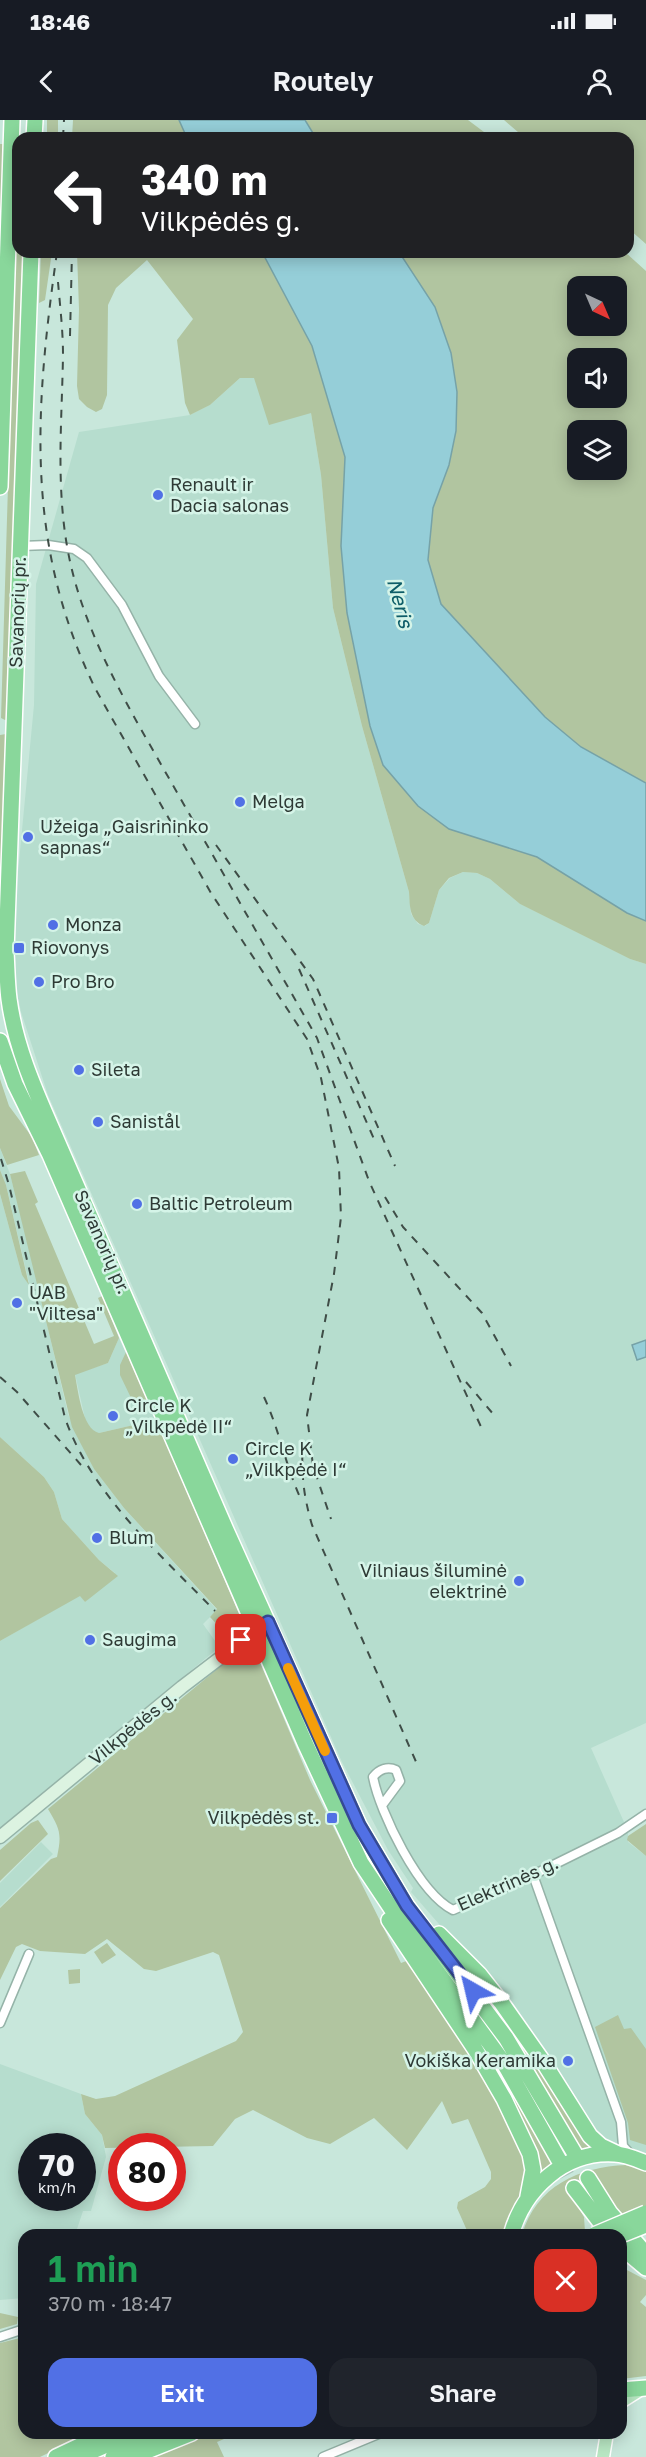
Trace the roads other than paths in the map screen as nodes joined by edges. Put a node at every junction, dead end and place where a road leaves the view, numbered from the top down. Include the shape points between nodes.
1 (12, 120) edge
2 (31, 258) edge
3 (0, 487) edge
4 (21, 546) junction
5 (195, 724) dead end
6 (7, 728) edge
7 (6, 1016) edge
8 (0, 1041) edge
9 (262, 1625) junction
10 (382, 1804) dead end
11 (646, 1814) edge
12 (0, 1837) edge
13 (361, 1863) junction
14 (533, 1875) junction
15 (396, 1888) junction
16 (29, 1954) dead end
17 (0, 2023) edge
18 (556, 2137) junction
19 (622, 2138) junction
20 (598, 2144) junction
21 (575, 2154) tunnel mouth
22 (618, 2154) junction
23 (641, 2161) edge
24 (561, 2162) tunnel mouth
25 (588, 2178) tunnel mouth
26 (574, 2188) tunnel mouth
27 (528, 2196) junction
28 (646, 2213) edge
29 (646, 2225) edge
30 (512, 2229) edge
31 (605, 2229) edge
32 (608, 2229) edge
33 (624, 2229) edge
34 (627, 2232) edge
35 (627, 2233) edge
36 (627, 2252) edge
37 (646, 2254) edge
38 (646, 2268) edge
39 (18, 2331) edge
40 (0, 2337) edge
41 (643, 2389) edge
42 (627, 2390) edge
43 (627, 2398) edge
44 (94, 2439) edge
45 (120, 2439) edge
46 (151, 2439) edge
47 (177, 2439) edge
48 (366, 2439) edge
49 (598, 2439) edge
50 (606, 2439) edge
51 (56, 2457) edge
52 (79, 2457) edge
53 (113, 2457) edge
54 (132, 2457) edge
55 (323, 2457) edge
56 (598, 2457) edge
57 (603, 2457) edge

1 - 3 highway
2 - 4 highway, Savanorių pr.
4 - 5 street via 74,549 87,558 122,605 159,676
4 - 6 highway, Savanorių pr.
6 - 7 highway, Savanorių pr.
7 - 9 highway, Savanorių pr.
8 - 9 highway, Savanorių pr. via 15,1084
9 - 12 main road, Vilkpėdės g.
9 - 13 highway, Savanorių pr.
9 - 15 highway, Savanorių pr. via 355,1816
10 - 14 street, Elektrinės g. via 409,1864 453,1910
11 - 14 street, Elektrinės g. via 618,1833
13 - 18 highway, Savanorių pr.
13 - 27 highway via 395,1931 504,2099 530,2154 533,2170
14 - 19 street via 591,2032 621,2122
15 - 18 highway, Savanorių pr. via 506,2038
15 - 20 highway via 489,1986
16 - 17 street
18 - 21 highway
18 - 24 highway
19 - 20 street via 613,2147
19 - 23 street via 623,2146
20 - 22 highway
22 - 23 highway
22 - 27 highway via 600,2154 568,2164
25 - 33 highway
26 - 31 highway
27 - 30 highway
28 - 32 highway, bridge
29 - 35 highway, bridge
34 - 37 highway
36 - 38 highway
39 - 40 street
41 - 42 highway
41 - 43 main road
44 - 51 highway
45 - 52 highway
46 - 53 highway
47 - 54 highway
48 - 55 street
49 - 56 main road
50 - 57 main road

